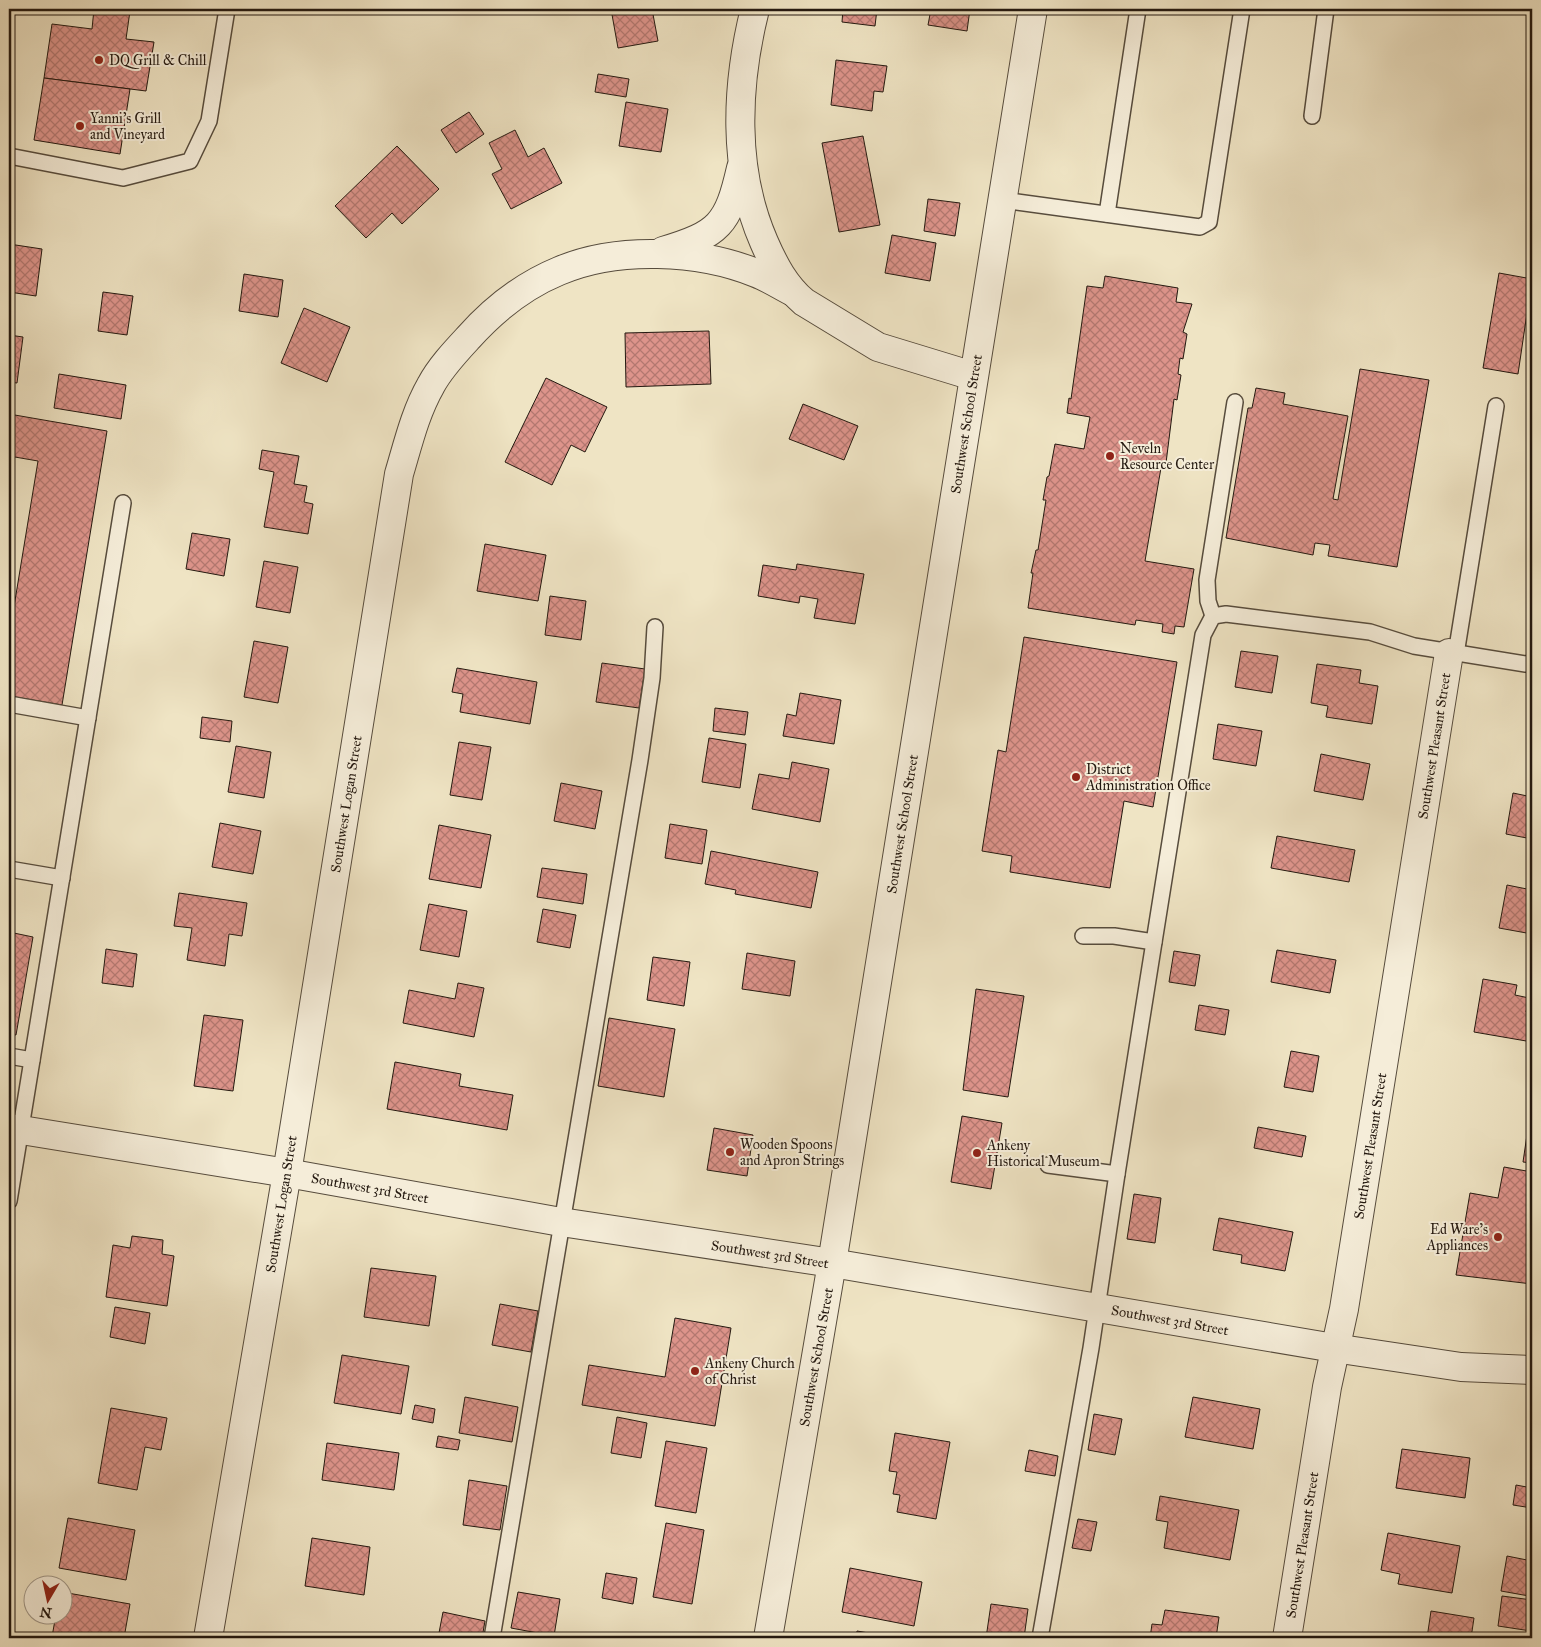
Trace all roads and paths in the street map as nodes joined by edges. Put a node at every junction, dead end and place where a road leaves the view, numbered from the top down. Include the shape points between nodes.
1 (227, 9) edge
2 (738, 9) edge
3 (755, 9) edge
4 (1033, 9) edge
5 (1138, 9) edge
6 (1242, 9) edge
7 (1326, 9) edge
8 (742, 84) junction
9 (1312, 116) dead end
10 (9, 156) edge
11 (742, 164) junction
12 (1002, 200) junction
13 (1107, 214) junction
14 (657, 253) junction
15 (793, 292) junction
16 (973, 376) junction
17 (1235, 402) dead end
18 (1496, 406) dead end
19 (123, 502) dead end
20 (1213, 616) junction
21 (655, 627) dead end
22 (1452, 653) junction
23 (1532, 665) edge
24 (9, 704) edge
25 (88, 718) junction
26 (9, 869) edge
27 (62, 878) junction
28 (1083, 936) dead end
29 (1154, 942) junction
30 (9, 1056) edge
31 (32, 1060) junction
32 (15, 1129) edge
33 (1048, 1165) dead end
34 (287, 1173) junction
35 (1116, 1174) junction
36 (9, 1201) edge
37 (561, 1222) junction
38 (832, 1263) junction
39 (1098, 1308) junction
40 (1334, 1348) junction
41 (1532, 1370) edge
42 (208, 1638) edge
43 (492, 1638) edge
44 (768, 1638) edge
45 (1040, 1638) edge
46 (1286, 1638) edge

1 - 10 lane via 209,121 190,161 124,178
2 - 8 street
3 - 8 street
4 - 12 street, Southwest School Street
5 - 13 lane
6 - 13 lane via 1209,222 1200,226
7 - 9 lane
8 - 11 street
11 - 14 street via 724,219 713,231
11 - 15 street via 754,220 775,266
12 - 13 lane
12 - 16 street, Southwest School Street
14 - 15 street, Southwest Logan Street via 726,264 756,273
14 - 34 street, Southwest Logan Street via 604,258 559,270 518,294 484,320 455,352 431,384 414,422 399,474
15 - 16 street via 878,347
16 - 38 street, Southwest School Street
17 - 20 lane via 1207,580
18 - 22 lane
19 - 25 lane
20 - 22 lane via 1226,614 1370,632 1414,646
20 - 29 lane via 1203,635
21 - 37 lane via 652,678 640,760
22 - 23 lane
22 - 40 street, Southwest Pleasant Street via 1346,1299
24 - 25 lane
25 - 27 lane
26 - 27 lane
27 - 31 lane
28 - 29 lane via 1114,936
29 - 35 lane
30 - 31 lane
31 - 32 lane
32 - 34 street, Southwest 3rd Street
32 - 36 lane
33 - 35 lane
34 - 37 street, Southwest 3rd Street
34 - 42 street, Southwest Logan Street
35 - 39 lane
37 - 38 street, Southwest 3rd Street
37 - 43 lane
38 - 39 street, Southwest 3rd Street
38 - 44 street, Southwest School Street
39 - 40 street, Southwest 3rd Street
39 - 45 lane
40 - 41 street, Southwest 3rd Street via 1461,1367
40 - 46 street, Southwest Pleasant Street

